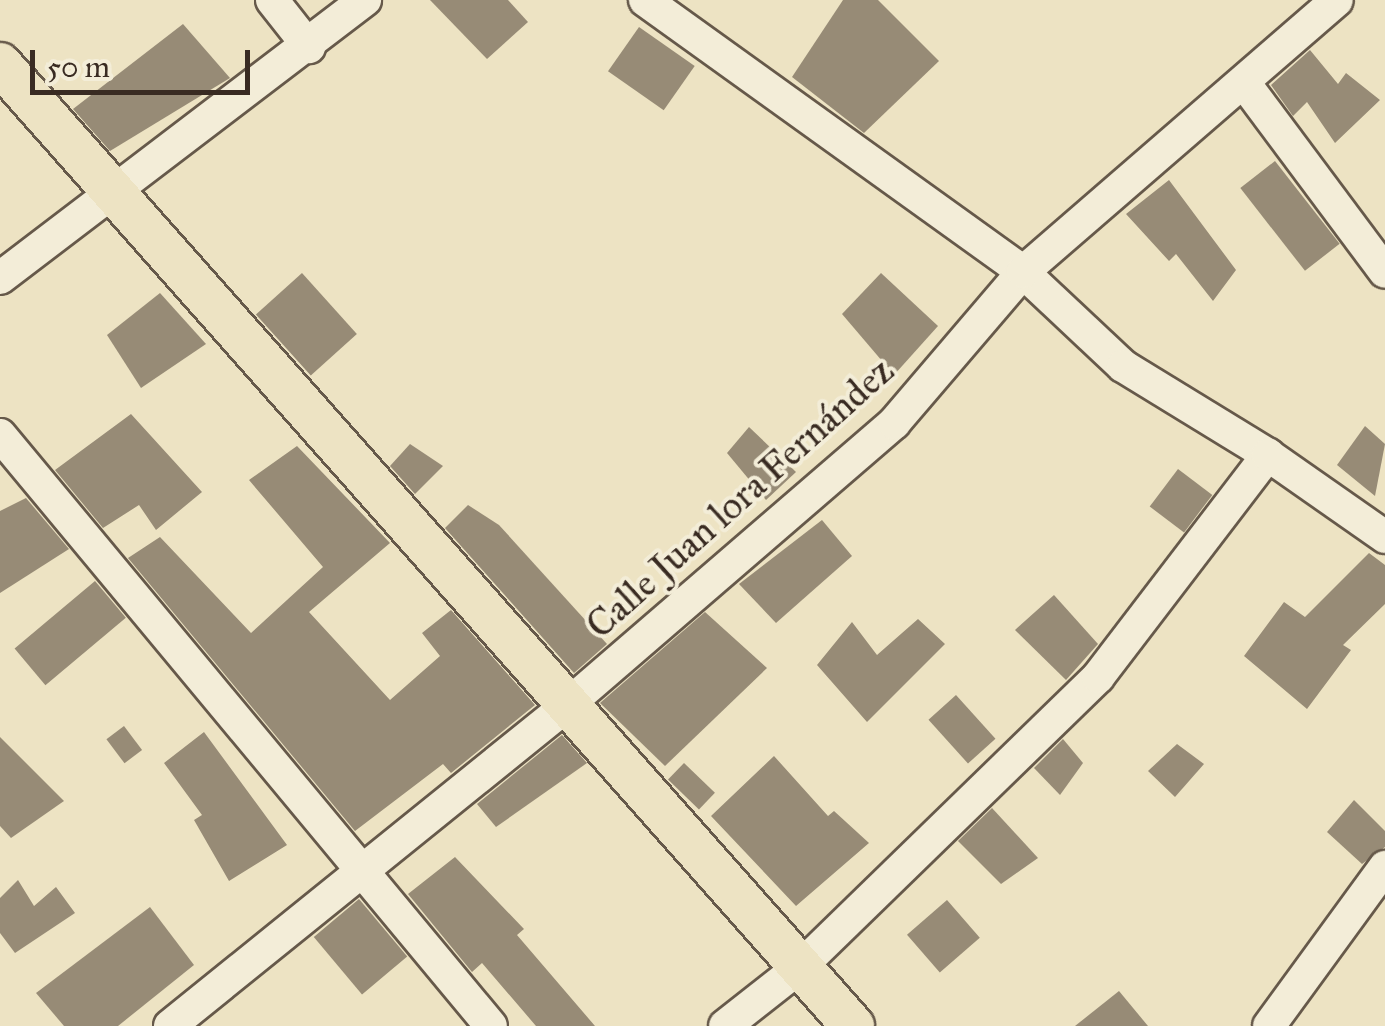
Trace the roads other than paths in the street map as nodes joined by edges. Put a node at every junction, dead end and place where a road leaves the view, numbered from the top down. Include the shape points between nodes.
1 (272, 0) edge
2 (365, 0) edge
3 (645, 0) edge
4 (1337, 0) edge
5 (309, 46) junction
6 (0, 64) edge
7 (1245, 84) junction
8 (112, 197) junction
9 (1023, 272) junction
10 (1385, 272) edge
11 (0, 278) edge
12 (0, 435) edge
13 (1268, 455) junction
14 (1385, 537) edge
15 (565, 707) junction
16 (1385, 868) edge
17 (358, 874) junction
18 (800, 966) junction
19 (170, 1026) edge
20 (491, 1026) edge
21 (725, 1026) edge
22 (853, 1026) edge
23 (1269, 1026) edge

1 - 5 street
2 - 5 street
3 - 9 street
4 - 7 street, Calle Juan lora Fernández
5 - 8 street
6 - 8 main road
7 - 9 street, Calle Juan lora Fernández
7 - 10 street
8 - 11 street
8 - 15 main road
9 - 13 street via 1122,366
9 - 15 street, Calle Juan lora Fernández via 894,423
12 - 17 street
13 - 14 street
13 - 18 street via 1098,677
15 - 17 street, Calle Juan lora Fernández
15 - 18 main road
16 - 23 street
17 - 19 street, Calle Juan lora Fernández
17 - 20 street
18 - 21 street
18 - 22 main road

